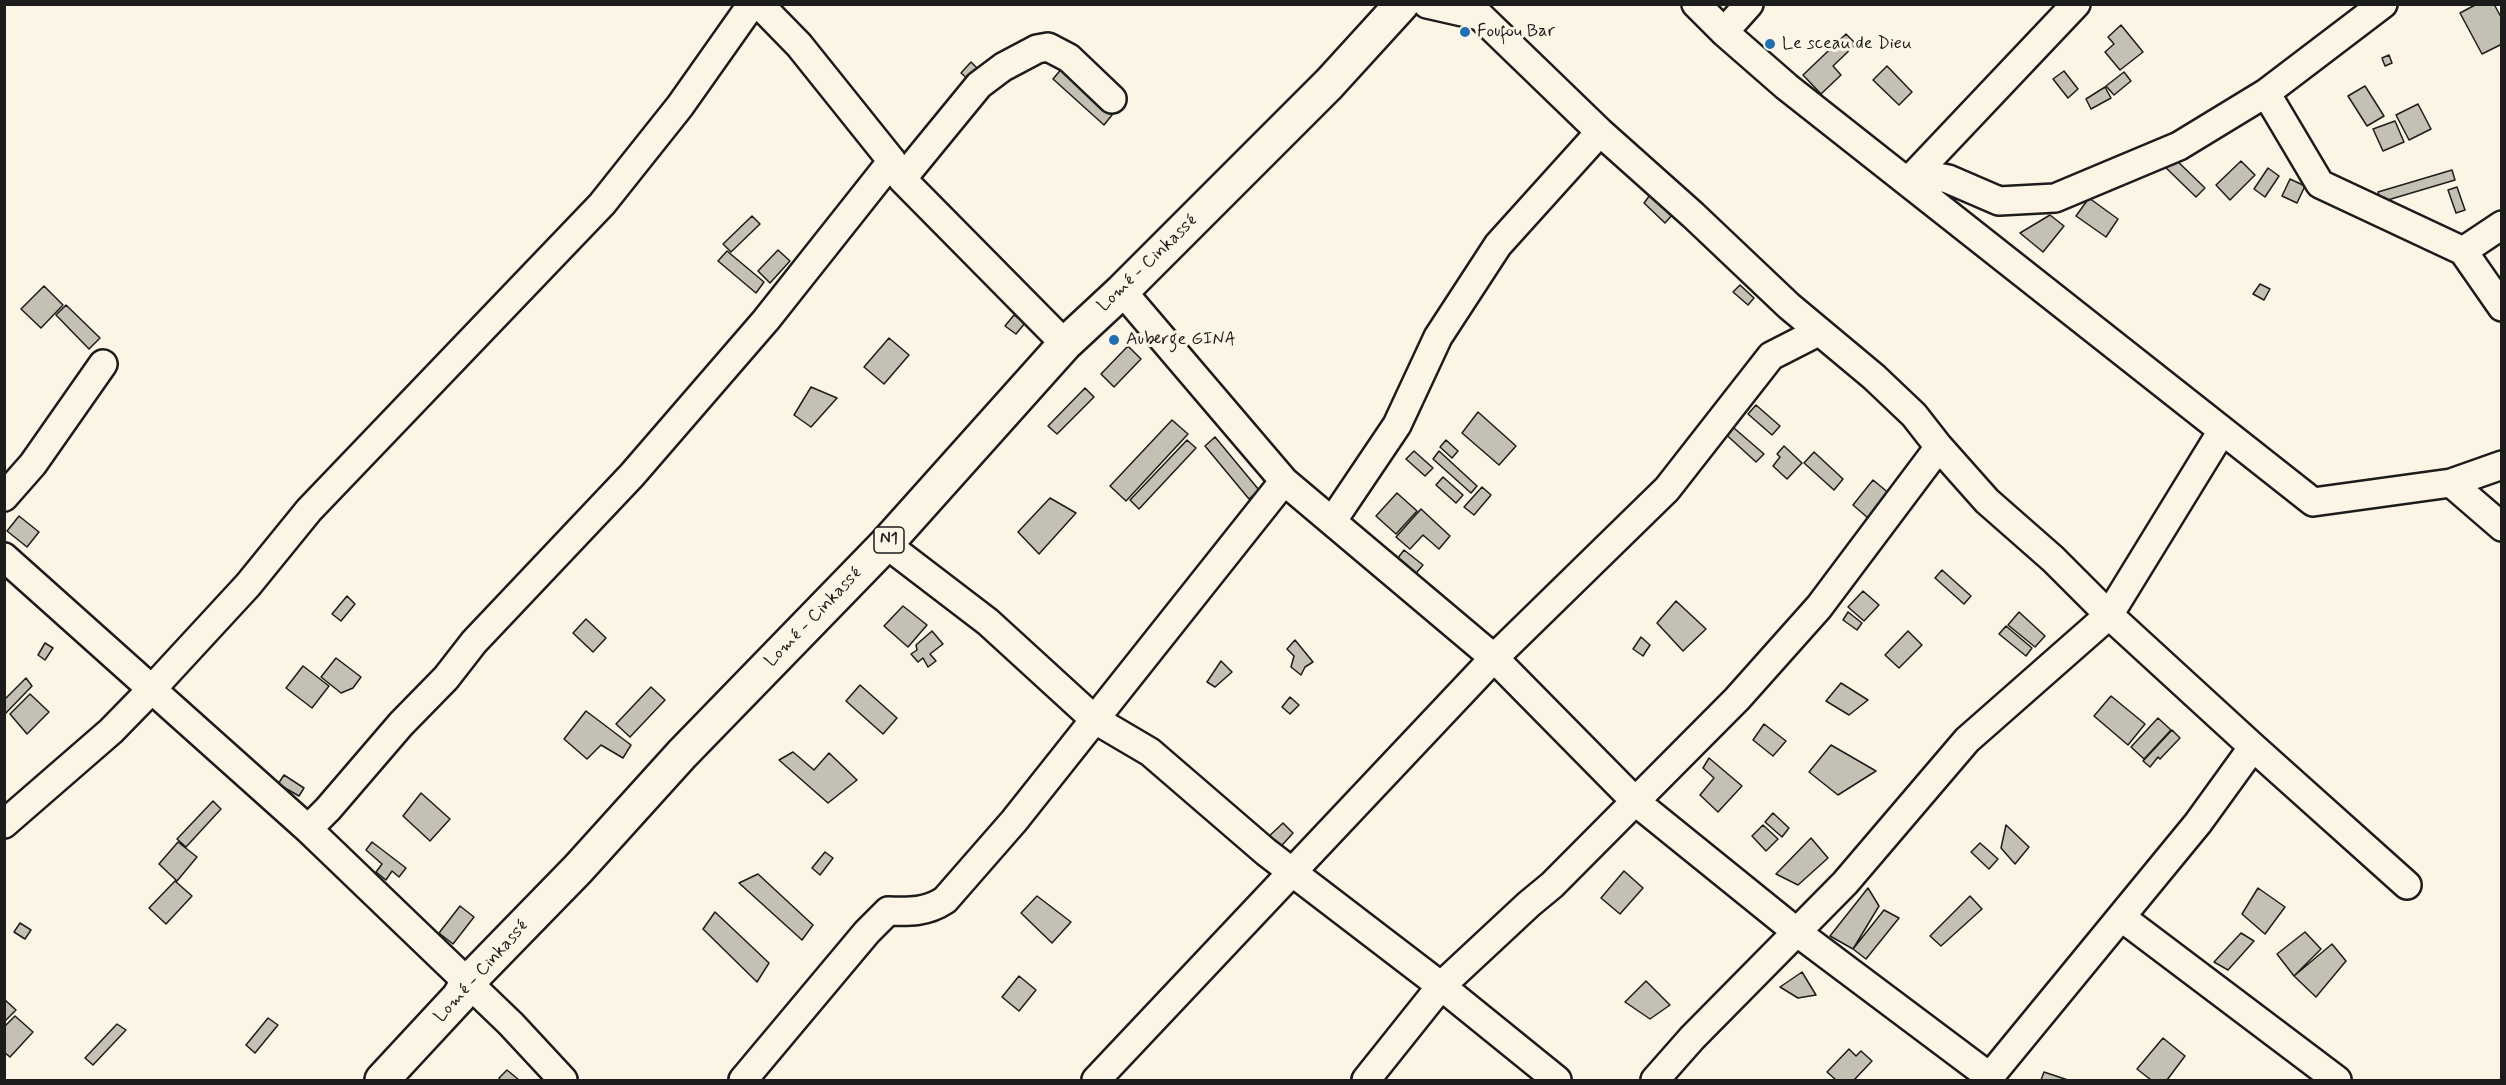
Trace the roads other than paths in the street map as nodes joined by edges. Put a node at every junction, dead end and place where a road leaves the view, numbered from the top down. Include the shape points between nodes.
1 (752, 4) edge
2 (759, 4) edge
3 (1402, 4) edge
4 (1427, 4) edge
5 (1696, 4) edge
6 (1749, 4) edge
7 (2076, 4) edge
8 (2383, 4) edge
9 (1724, 32) junction
10 (2265, 93) junction
11 (1112, 99) dead end
12 (1600, 132) junction
13 (897, 170) junction
14 (1912, 177) junction
15 (2502, 225) edge
16 (2463, 251) junction
17 (1122, 291) junction
18 (2502, 307) edge
19 (1818, 332) junction
20 (1065, 344) junction
21 (103, 364) dead end
22 (2222, 431) junction
23 (1939, 447) junction
24 (2502, 465) edge
25 (1284, 481) junction
26 (2451, 483) junction
27 (4, 497) edge
28 (1333, 520) junction
29 (2502, 527) edge
30 (886, 544) junction
31 (4, 557) edge
32 (2109, 615) junction
33 (1494, 658) junction
34 (152, 689) junction
35 (1094, 719) junction
36 (2253, 747) junction
37 (1636, 802) junction
38 (4, 824) edge
39 (308, 829) junction
40 (1292, 870) junction
41 (2407, 885) dead end
42 (2121, 917) junction
43 (1798, 933) junction
44 (467, 983) junction
45 (1442, 986) junction
46 (1988, 1079) edge
47 (382, 1080) edge
48 (562, 1080) edge
49 (743, 1080) edge
50 (1096, 1080) edge
51 (1366, 1080) edge
52 (1557, 1080) edge
53 (1655, 1080) edge
54 (2337, 1080) edge

1 - 34 street via 680,106 602,204 309,510 248,585
2 - 13 street via 799,45
3 - 17 highway, Lomé - Cinkassé / N1 via 1329,84
4 - 12 street via 1479,16
5 - 9 street
6 - 9 street
7 - 14 street
8 - 10 street
9 - 14 street via 1787,87
10 - 14 street via 2180,146 2055,198 1999,201 1948,179
10 - 16 street via 2320,184
11 - 13 street via 1069,58 1048,47 1037,49 979,85
12 - 19 street
12 - 28 street via 1498,245 1438,337 1397,425
13 - 20 street
13 - 39 street via 632,475 474,642
14 - 22 street
15 - 16 street
16 - 18 street
17 - 20 highway, Lomé - Cinkassé / N1
17 - 25 street
19 - 23 street via 1914,415
19 - 33 street via 1771,356 1667,489
20 - 30 highway, Lomé - Cinkassé / N1
21 - 27 street via 33,465
22 - 26 street via 2313,502
22 - 32 street
23 - 32 street via 1987,501
23 - 37 street via 1818,607 1737,699
24 - 26 street
25 - 28 street
25 - 35 street
26 - 29 street
28 - 33 street
30 - 35 street via 988,622
30 - 44 highway, Lomé - Cinkassé / N1
31 - 34 street
32 - 36 street
32 - 43 street via 1967,740
33 - 37 street
33 - 40 street
34 - 38 street via 111,731
34 - 39 street
35 - 40 street via 1150,752
35 - 49 street via 1014,821 945,900 914,912 888,911
36 - 41 street
36 - 42 street via 2198,823
37 - 43 street
37 - 45 street
39 - 44 street
40 - 45 street
40 - 50 street
42 - 46 street
42 - 54 street
43 - 46 street
43 - 53 street
44 - 47 highway, Lomé - Cinkassé / N1 via 459,997
44 - 48 street
45 - 51 street
45 - 52 street

